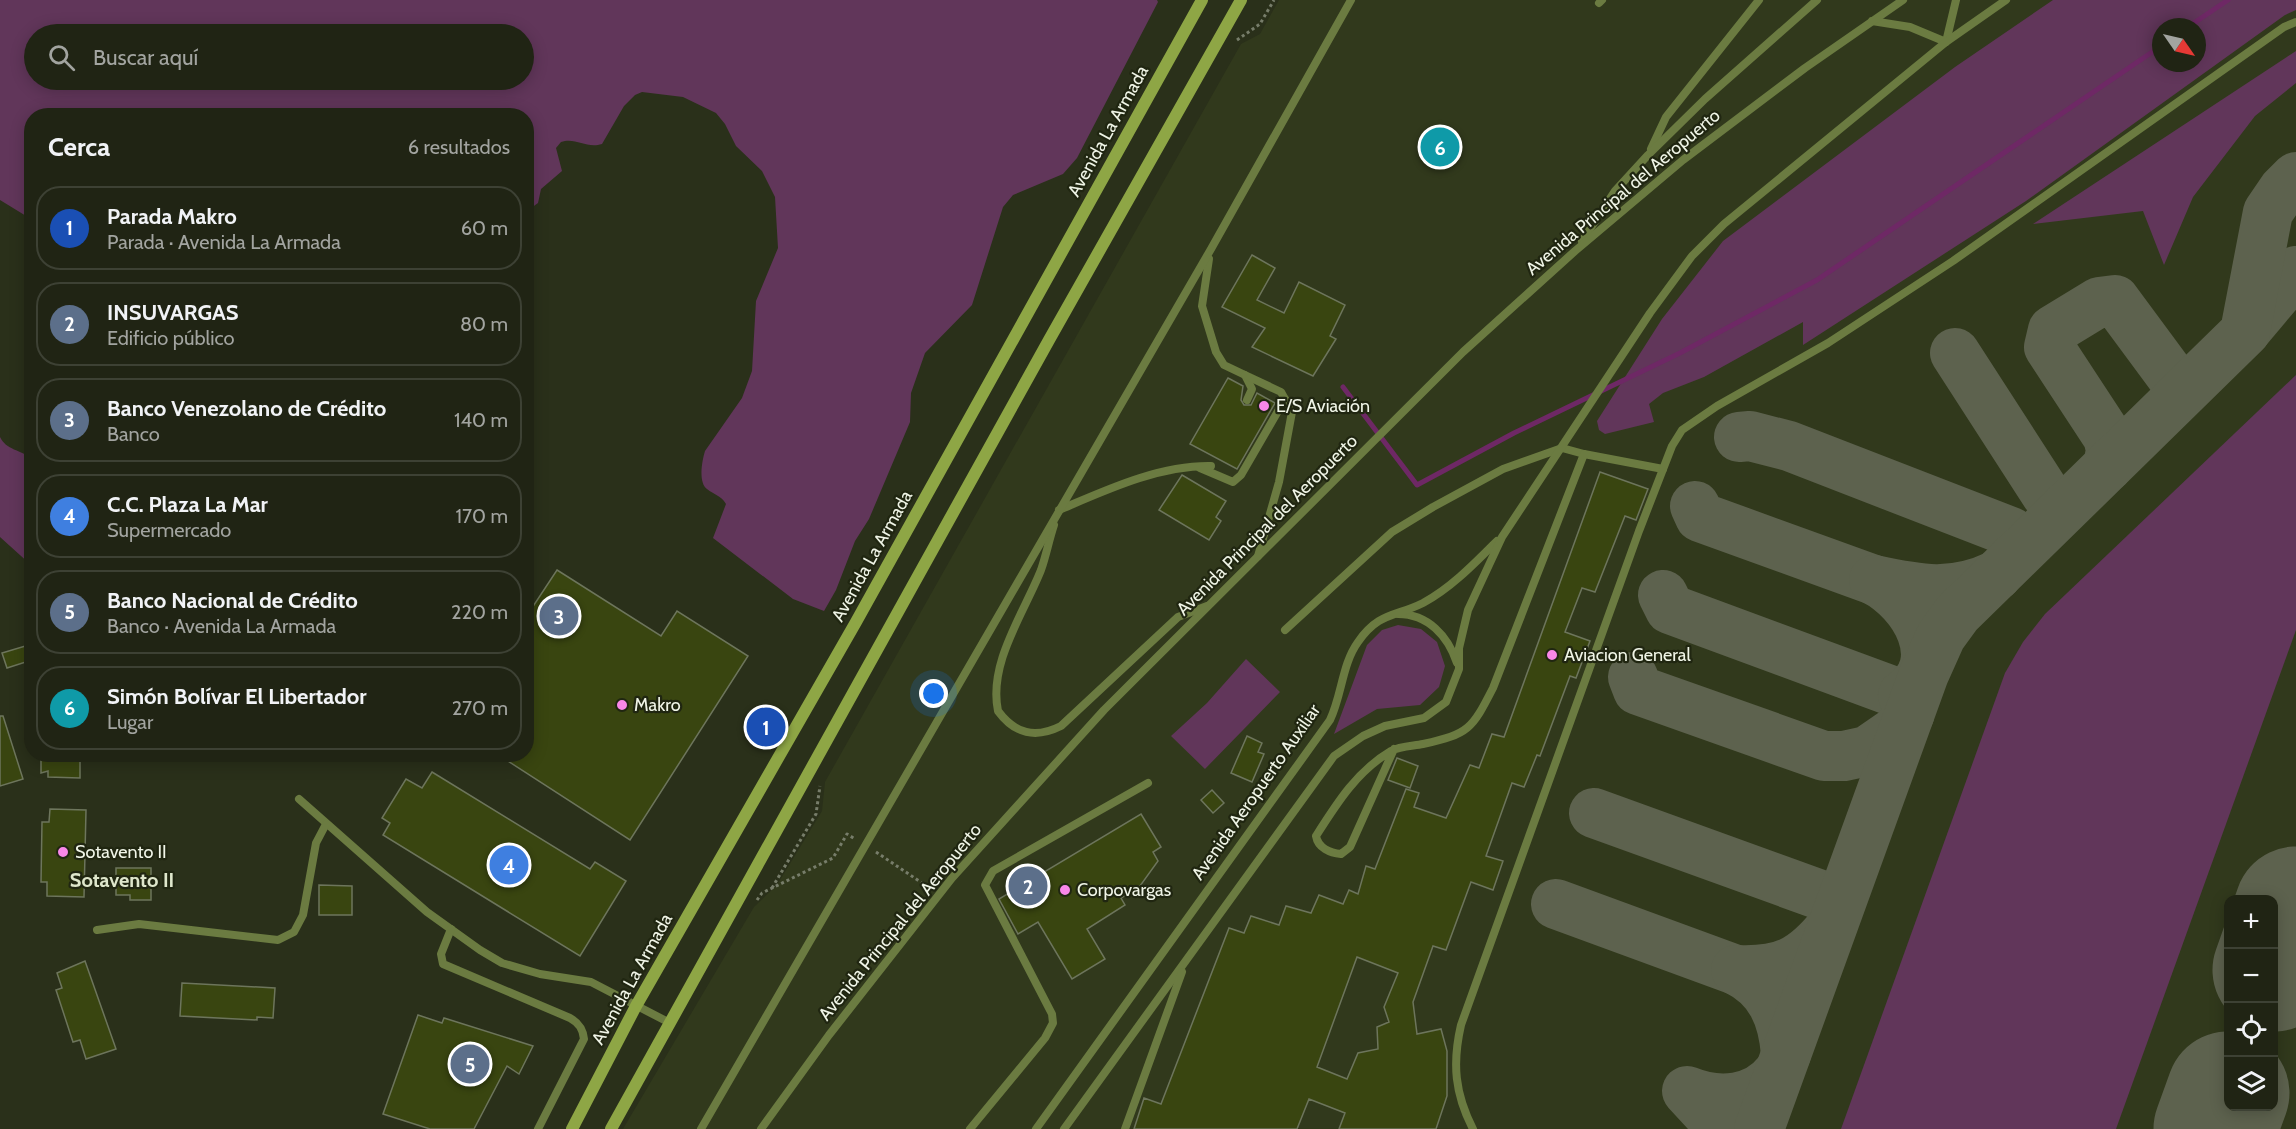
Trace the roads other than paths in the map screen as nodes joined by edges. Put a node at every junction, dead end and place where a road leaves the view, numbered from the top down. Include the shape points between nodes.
1 (1202, 0) edge
2 (1241, 0) edge
3 (1351, 0) edge
4 (1759, 0) edge
5 (1817, 0) edge
6 (1903, 0) edge
7 (1956, 0) edge
8 (2006, 0) edge
9 (1872, 21) junction
10 (2296, 22) edge
11 (1946, 42) junction
12 (1648, 155) junction
13 (1211, 249) junction
14 (1575, 251) junction
15 (1245, 375) junction
16 (1285, 399) junction
17 (1247, 400) dead end
18 (1562, 448) junction
19 (1584, 454) junction
20 (1195, 466) junction
21 (1211, 466) dead end
22 (1663, 469) junction
23 (1058, 511) junction
24 (1502, 537) junction
25 (1258, 557) junction
26 (1211, 604) junction
27 (1388, 615) junction
28 (1285, 630) dead end
29 (1459, 669) junction
30 (1394, 750) junction
31 (1149, 783) dead end
32 (299, 799) dead end
33 (326, 825) junction
34 (451, 929) junction
35 (97, 930) dead end
36 (1186, 961) junction
37 (636, 1006) junction
38 (670, 1023) junction
39 (538, 1129) edge
40 (572, 1129) edge
41 (611, 1129) edge
42 (701, 1129) edge
43 (761, 1129) edge
44 (970, 1129) edge
45 (1036, 1129) edge
46 (1064, 1129) edge
47 (1125, 1129) edge
48 (1473, 1129) edge

1 - 37 main road, Avenida La Armada via 856,622
2 - 38 main road
3 - 13 lane
4 - 12 lane via 1666,117
5 - 12 lane
6 - 9 lane, Avenida Principal del Aeropuerto
7 - 11 lane
8 - 11 lane, Avenida Aeropuerto Auxiliar
9 - 11 lane via 1910,27
9 - 14 lane, Avenida Principal del Aeropuerto via 1683,160
10 - 22 lane via 1953,261 1828,343 1692,422 1677,437
11 - 18 lane, Avenida Aeropuerto Auxiliar via 1724,224 1692,256 1636,333
12 - 14 lane via 1615,191
13 - 15 lane via 1202,306 1220,359
13 - 23 lane
14 - 25 lane, Avenida Principal del Aeropuerto via 1463,352
15 - 16 lane via 1281,392
15 - 17 lane via 1252,389
16 - 20 lane via 1241,475 1233,482
16 - 25 lane via 1292,412 1279,482
18 - 19 lane
18 - 24 lane, Avenida Aeropuerto Auxiliar
18 - 28 lane via 1503,469 1392,532
19 - 22 lane
19 - 30 lane via 1480,713 1466,732
20 - 21 lane
20 - 23 lane via 1108,489
22 - 48 lane via 1461,1025 1455,1050 1456,1088
23 - 26 lane via 1041,569 996,686 998,711 1016,729 1039,735 1061,726 1178,617
23 - 42 lane
24 - 27 lane, Avenida Aeropuerto Auxiliar via 1472,566 1423,603
24 - 29 lane, Avenida Aeropuerto Auxiliar via 1468,610 1459,648
25 - 26 lane, Avenida Principal del Aeropuerto
26 - 43 lane, Avenida Principal del Aeropuerto via 1104,710 952,878
27 - 29 lane via 1419,616 1434,627 1450,646
27 - 45 lane, Avenida Aeropuerto Auxiliar via 1368,629 1356,645 1330,720
29 - 36 lane, Avenida Aeropuerto Auxiliar via 1451,693 1437,709 1424,718 1385,726 1363,736 1334,756
30 - 30 lane via 1350,848 1341,854 1324,849 1316,836 1342,795 1374,763
31 - 44 lane via 993,871 985,885 1052,1014 1053,1023
32 - 33 lane
33 - 34 lane
33 - 35 lane via 316,843 303,915 294,933 278,940 139,924
34 - 37 lane via 502,963 591,982
34 - 39 lane via 441,954 447,967 570,1018 583,1031 584,1039
36 - 46 lane, Avenida Aeropuerto Auxiliar
36 - 47 lane
37 - 38 lane
37 - 40 main road, Avenida La Armada
38 - 41 main road

